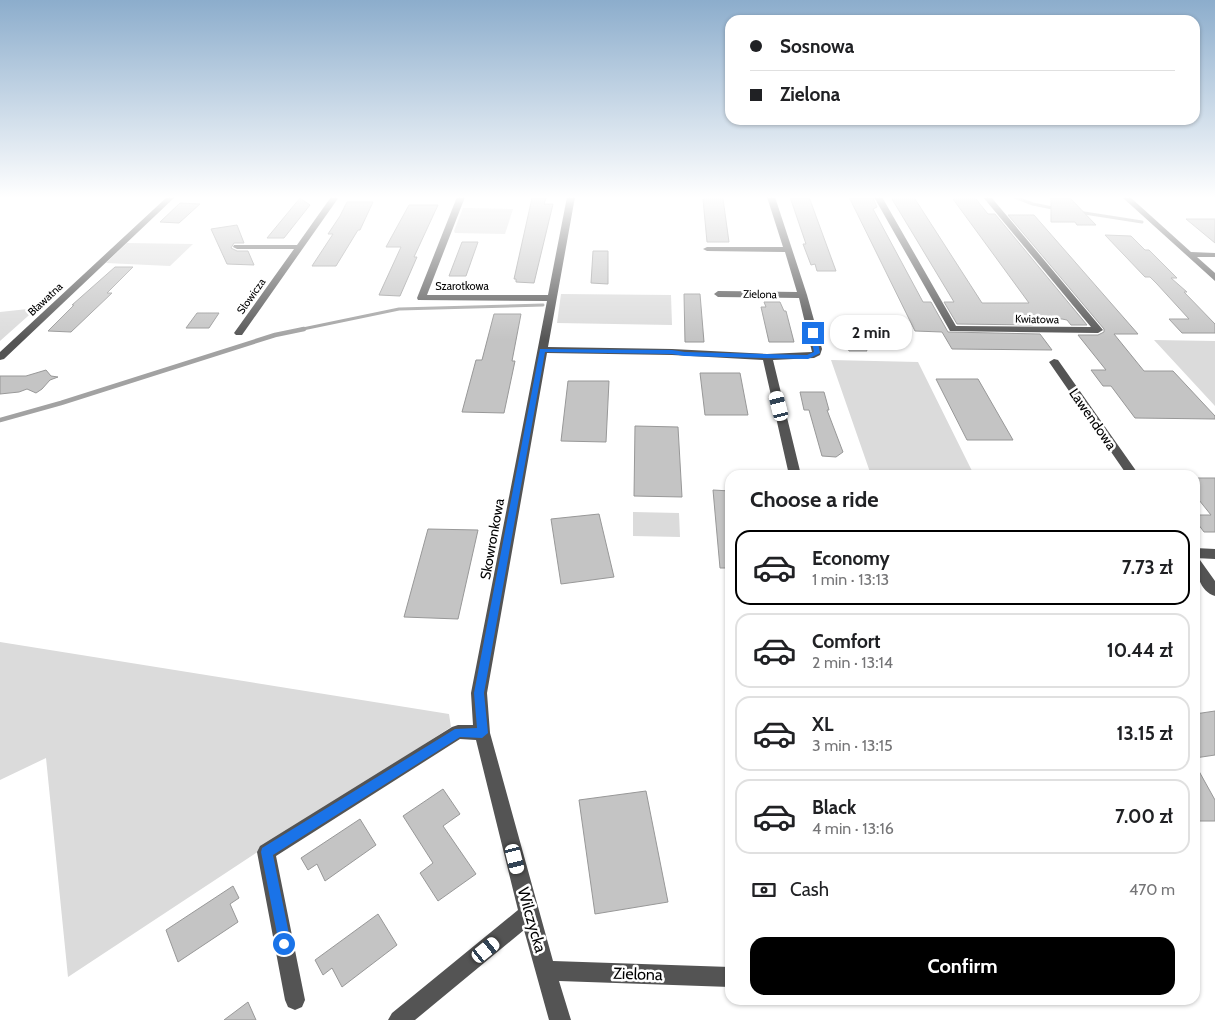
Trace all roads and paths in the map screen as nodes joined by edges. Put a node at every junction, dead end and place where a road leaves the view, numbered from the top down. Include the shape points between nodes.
1 (120, 245) edge
2 (442, 245) edge
3 (562, 245) edge
4 (786, 245) edge
5 (905, 245) edge
6 (1027, 245) edge
7 (1179, 245) edge
8 (1208, 245) dead end
9 (237, 247) dead end
10 (299, 247) joint
11 (707, 248) dead end
12 (788, 250) junction
13 (1215, 253) edge
14 (1189, 254) junction
15 (1215, 278) edge
16 (718, 294) dead end
17 (803, 295) junction
18 (551, 298) junction
19 (239, 333) dead end
20 (542, 350) junction
21 (0, 357) edge
22 (767, 357) junction
23 (1054, 362) dead end
24 (794, 470) edge
25 (1130, 470) edge
26 (1200, 554) edge
27 (1215, 554) edge
28 (1200, 570) edge
29 (1215, 591) edge
30 (482, 733) junction
31 (529, 914) junction
32 (547, 971) junction
33 (725, 977) edge
34 (295, 1000) dead end
35 (400, 1020) edge
36 (560, 1020) edge

1 - 21 street, Bławatna
2 - 18 street, Szarotkowa via 421,298
3 - 18 street, Skowronkowa
4 - 12 street
5 - 6 street, Kwiatowa via 953,329 1098,330
7 - 14 street
8 - 13 street
9 - 10 street
10 - 19 street, Słowicza
11 - 12 street
12 - 17 street
13 - 14 street
14 - 15 street
16 - 17 street, Zielona
17 - 22 street via 817,353 808,357
18 - 20 street, Skowronkowa
20 - 22 street
20 - 30 street, Skowronkowa via 479,693
22 - 24 street
23 - 25 street, Lawendowa
26 - 27 street
28 - 29 street
30 - 31 street, Wilczycka
30 - 34 street via 458,732 266,852
31 - 32 street, Wilczycka
31 - 35 street
32 - 33 street, Zielona
32 - 36 street, Wilczycka

